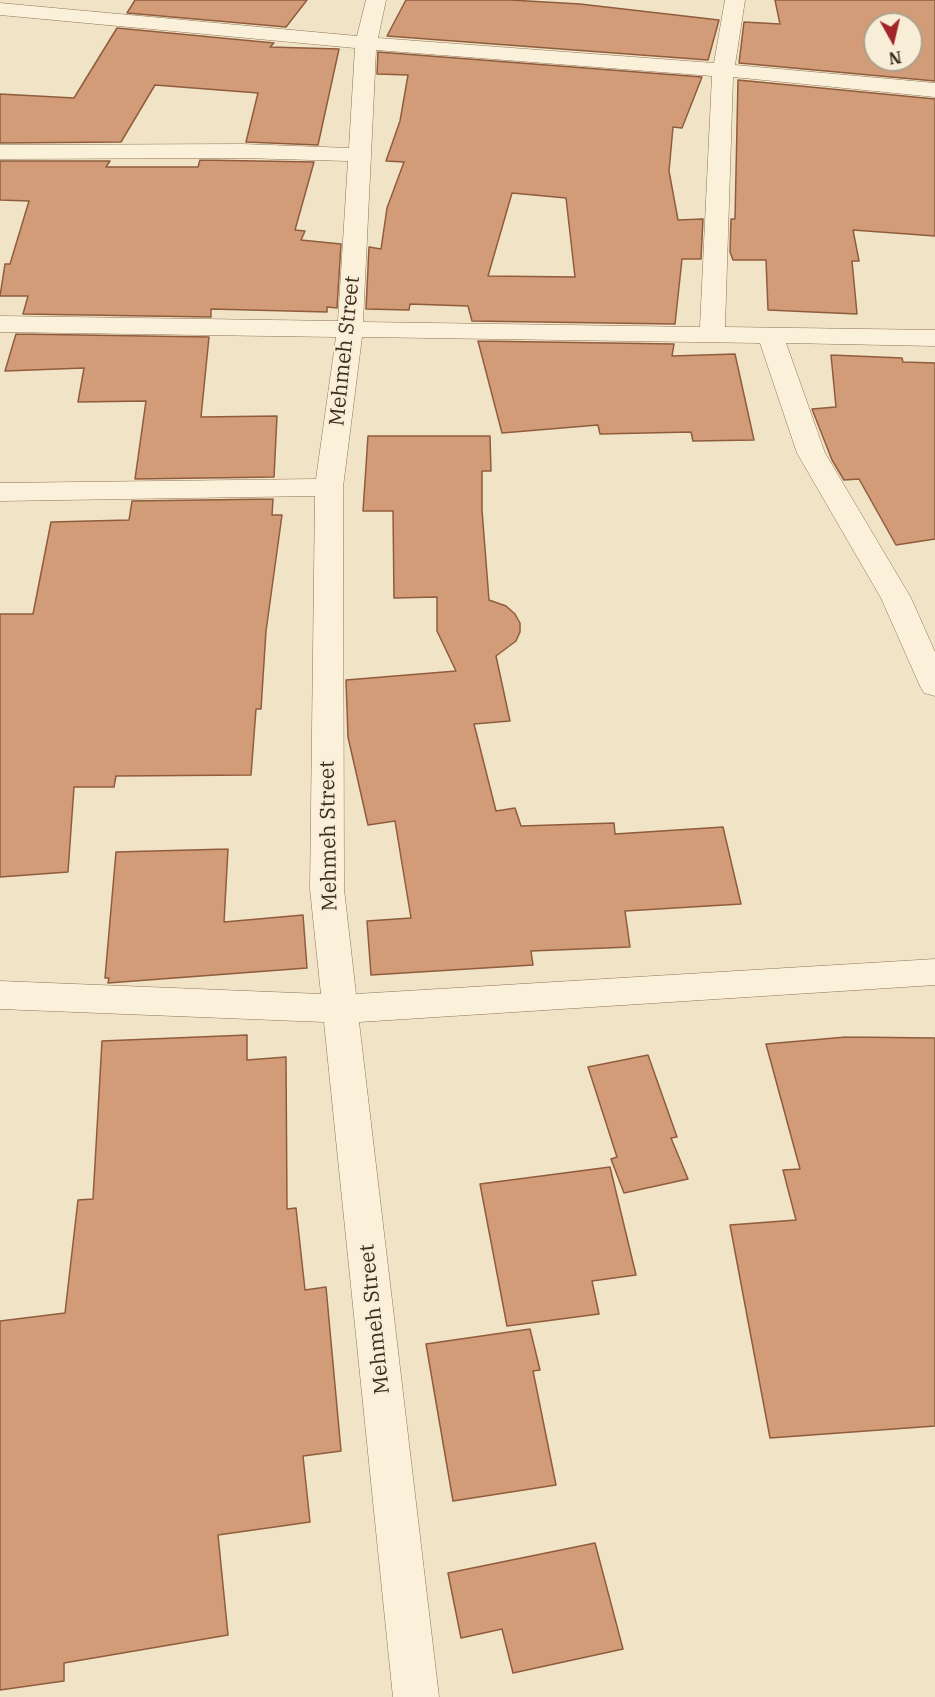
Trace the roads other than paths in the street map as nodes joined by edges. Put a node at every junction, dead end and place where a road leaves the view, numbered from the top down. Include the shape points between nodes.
1 (376, 0) edge
2 (735, 0) edge
3 (0, 9) edge
4 (366, 44) junction
5 (723, 70) junction
6 (935, 90) edge
7 (0, 152) edge
8 (361, 155) junction
9 (0, 324) edge
10 (350, 328) junction
11 (712, 335) junction
12 (771, 335) junction
13 (935, 338) edge
14 (329, 487) junction
15 (0, 492) edge
16 (935, 686) edge
17 (935, 972) edge
18 (0, 994) edge
19 (342, 1009) junction
20 (416, 1697) edge

1 - 4 street, Mehmeh Street
2 - 5 street
3 - 4 street
4 - 5 street
4 - 8 street, Mehmeh Street
5 - 6 street
5 - 11 street
7 - 8 street via 242,151
8 - 10 street, Mehmeh Street
9 - 10 street
10 - 11 street
10 - 14 street, Mehmeh Street
11 - 12 street
12 - 13 street
12 - 16 street via 811,453 896,598
14 - 15 street
14 - 19 street, Mehmeh Street via 327,889
17 - 19 street
18 - 19 street
19 - 20 street, Mehmeh Street

